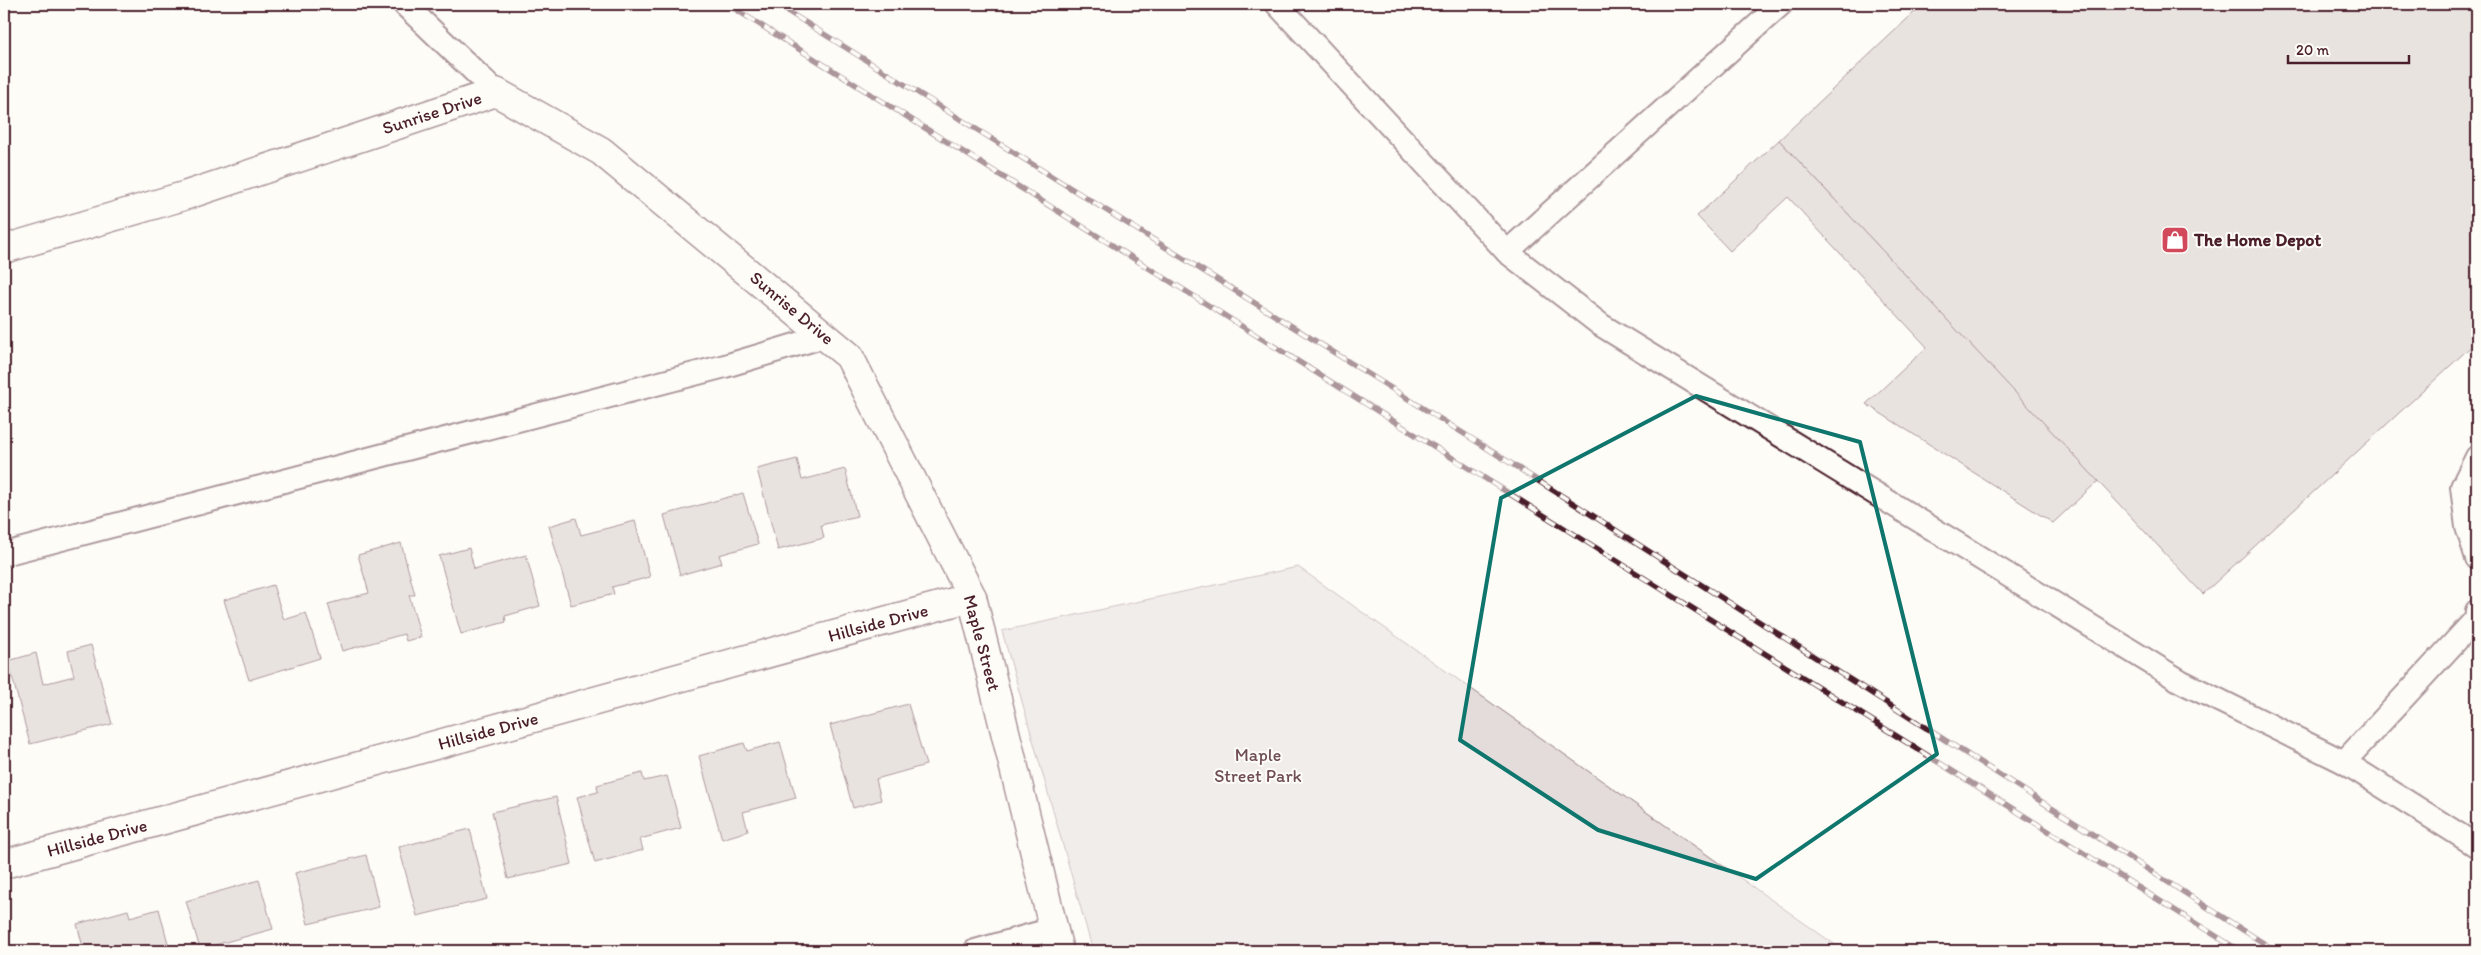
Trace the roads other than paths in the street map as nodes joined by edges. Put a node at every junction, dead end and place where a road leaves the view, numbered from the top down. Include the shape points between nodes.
1 (404, 4) edge
2 (1277, 4) edge
3 (1781, 4) edge
4 (496, 92) junction
5 (4, 249) edge
6 (1507, 252) junction
7 (825, 336) junction
8 (849, 356) joint
9 (2477, 457) edge
10 (4, 554) edge
11 (2477, 558) edge
12 (972, 597) junction
13 (2477, 612) edge
14 (2344, 762) junction
15 (2477, 846) edge
16 (4, 864) edge
17 (1056, 940) edge
18 (975, 951) edge

1 - 4 lane
2 - 6 lane
3 - 6 lane
4 - 5 street, Sunrise Drive via 187,195
4 - 7 street, Sunrise Drive via 601,151
6 - 14 lane via 1601,325 2174,677
7 - 8 street, Sunrise Drive
7 - 10 lane via 725,366
8 - 12 street, Maple Street
9 - 11 lane via 2462,487 2467,527
12 - 16 street, Hillside Drive
12 - 17 street, Maple Street
13 - 14 lane via 2476,620
14 - 15 lane
17 - 18 lane

